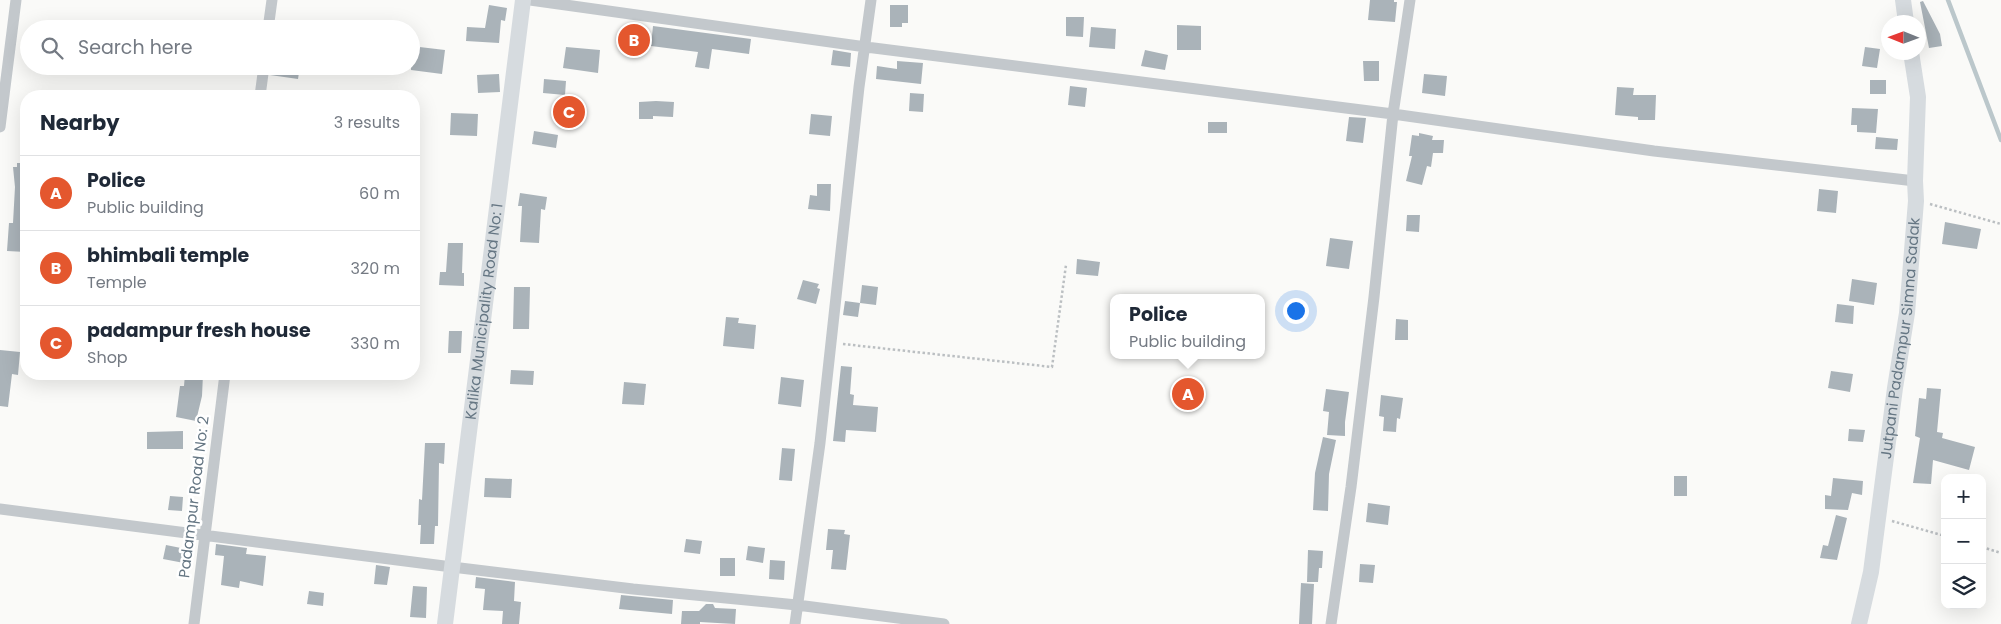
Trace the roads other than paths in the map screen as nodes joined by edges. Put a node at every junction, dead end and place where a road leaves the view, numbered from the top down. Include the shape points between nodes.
1 (16, 0) edge
2 (272, 0) edge
3 (522, 0) edge
4 (530, 0) edge
5 (870, 0) edge
6 (1410, 0) edge
7 (1903, 0) edge
8 (1905, 15) edge
9 (269, 20) edge
10 (866, 47) junction
11 (1912, 60) edge
12 (263, 75) edge
13 (261, 90) edge
14 (1393, 114) junction
15 (0, 127) edge
16 (1915, 181) junction
17 (224, 380) edge
18 (0, 509) edge
19 (204, 536) junction
20 (452, 567) junction
21 (797, 605) junction
22 (194, 624) edge
23 (445, 624) edge
24 (795, 624) edge
25 (944, 624) edge
26 (1331, 624) edge
27 (1859, 624) edge

1 - 15 street
2 - 9 street
3 - 20 street, Kalika Municipality Road No: 1
4 - 10 street
5 - 10 street
6 - 14 street
7 - 8 street
10 - 14 street
10 - 21 street via 820,443
11 - 16 street, Jutpani Padampur Simna Sadak via 1918,97
12 - 13 street
14 - 16 street via 1654,151
14 - 26 street via 1351,487
16 - 27 street, Jutpani Padampur Simna Sadak via 1907,313 1894,388 1871,572
17 - 19 street, Padampur Road No: 2
18 - 19 street
19 - 20 street
19 - 22 street, Padampur Road No: 2
20 - 21 street
20 - 23 street, Kalika Municipality Road No: 1
21 - 24 street
21 - 25 street

